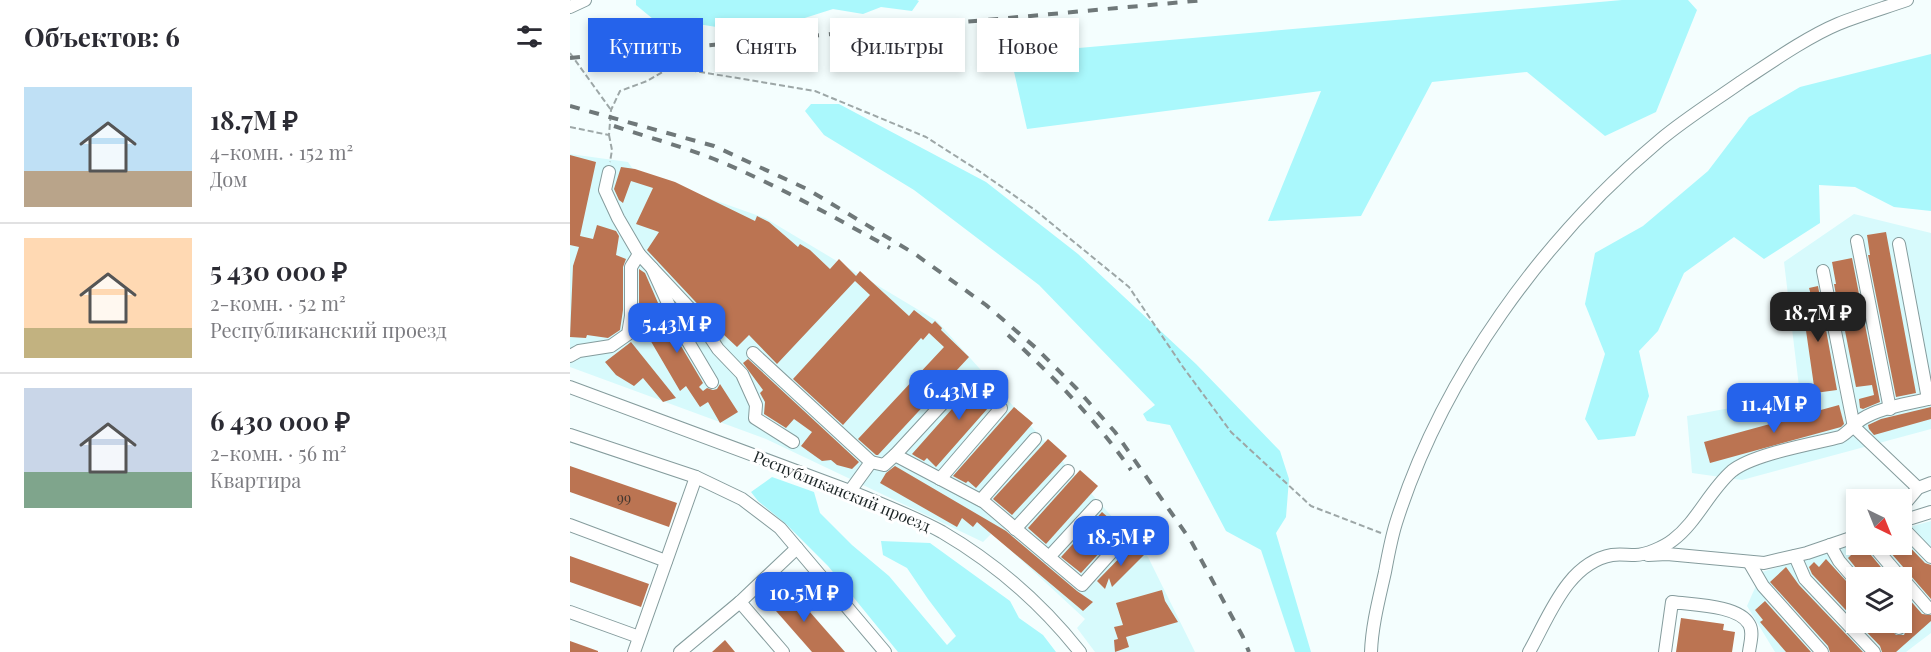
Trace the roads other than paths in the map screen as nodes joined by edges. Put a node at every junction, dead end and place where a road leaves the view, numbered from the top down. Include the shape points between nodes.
1 (585, 0) edge
2 (1907, 0) edge
3 (570, 7) edge
4 (609, 172) road end
5 (1857, 241) dead end
6 (1899, 244) dead end
7 (639, 254) junction
8 (652, 268) junction
9 (1823, 271) dead end
10 (718, 349) junction
11 (753, 353) dead end
12 (695, 354) junction
13 (570, 356) edge
14 (967, 377) dead end
15 (712, 382) dead end
16 (570, 387) edge
17 (1929, 398) edge
18 (1001, 408) dead end
19 (1890, 409) junction
20 (1854, 427) junction
21 (570, 435) edge
22 (1035, 439) dead end
23 (793, 442) dead end
24 (895, 455) junction
25 (871, 462) junction
26 (1068, 471) dead end
27 (696, 477) junction
28 (940, 479) junction
29 (1931, 483) edge
30 (1918, 488) junction
31 (850, 491) junction
32 (1912, 495) edge
33 (981, 500) junction
34 (1096, 506) dead end
35 (1931, 512) edge
36 (1912, 518) edge
37 (570, 525) edge
38 (1015, 529) junction
39 (1912, 537) edge
40 (1846, 540) edge
41 (1830, 545) junction
42 (1118, 546) dead end
43 (797, 548) junction
44 (1638, 555) junction
45 (1882, 555) edge
46 (1795, 556) junction
47 (1049, 557) junction
48 (1931, 557) edge
49 (666, 561) junction
50 (1749, 562) junction
51 (1892, 567) edge
52 (1846, 569) edge
53 (1912, 590) edge
54 (740, 602) junction
55 (1928, 608) dead end
56 (570, 612) edge
57 (639, 637) junction
58 (634, 652) edge
59 (680, 652) edge
60 (783, 652) edge
61 (885, 652) edge
62 (1080, 652) edge
63 (1371, 652) edge
64 (1529, 652) edge
65 (1665, 652) edge
66 (1749, 652) edge
67 (1822, 652) edge
68 (1874, 652) edge

1 - 3 street
2 - 63 street via 1837,24 1718,98 1660,140 1558,241 1512,299 1476,354 1417,466 1393,537 1372,630
4 - 7 street via 606,190
5 - 19 street
6 - 17 street
7 - 8 street
7 - 13 street via 631,267 628,334 611,346
8 - 10 street via 695,314
8 - 12 street
9 - 20 street
10 - 12 street
10 - 23 street via 742,374 756,405 755,418
11 - 25 street
12 - 15 street
14 - 24 street
16 - 31 street, Республиканский проезд
17 - 19 street
18 - 28 street
19 - 20 street via 1860,420
20 - 30 street
20 - 44 street via 1840,437 1748,461 1732,471 1672,541
21 - 27 street
22 - 33 street
24 - 25 street via 884,465
24 - 28 street
25 - 31 street
26 - 38 street
27 - 43 street via 742,500 780,528
27 - 49 street
28 - 33 street
29 - 30 street
30 - 32 street
31 - 62 street, Республиканский проезд via 941,531 975,553 1038,606
33 - 38 street
34 - 47 street
35 - 36 street
37 - 49 street
38 - 47 street
39 - 48 street
40 - 41 street
41 - 46 street
41 - 52 street
42 - 47 street via 1082,585
43 - 54 street
43 - 61 street
44 - 50 street
44 - 64 street via 1613,555 1581,569 1566,586
45 - 51 street
46 - 50 street
46 - 68 street via 1805,579
49 - 57 street
50 - 67 street via 1762,586
53 - 55 street
54 - 59 street
54 - 60 street
56 - 57 street
57 - 58 street
65 - 66 street via 1672,602 1740,614 1750,624

